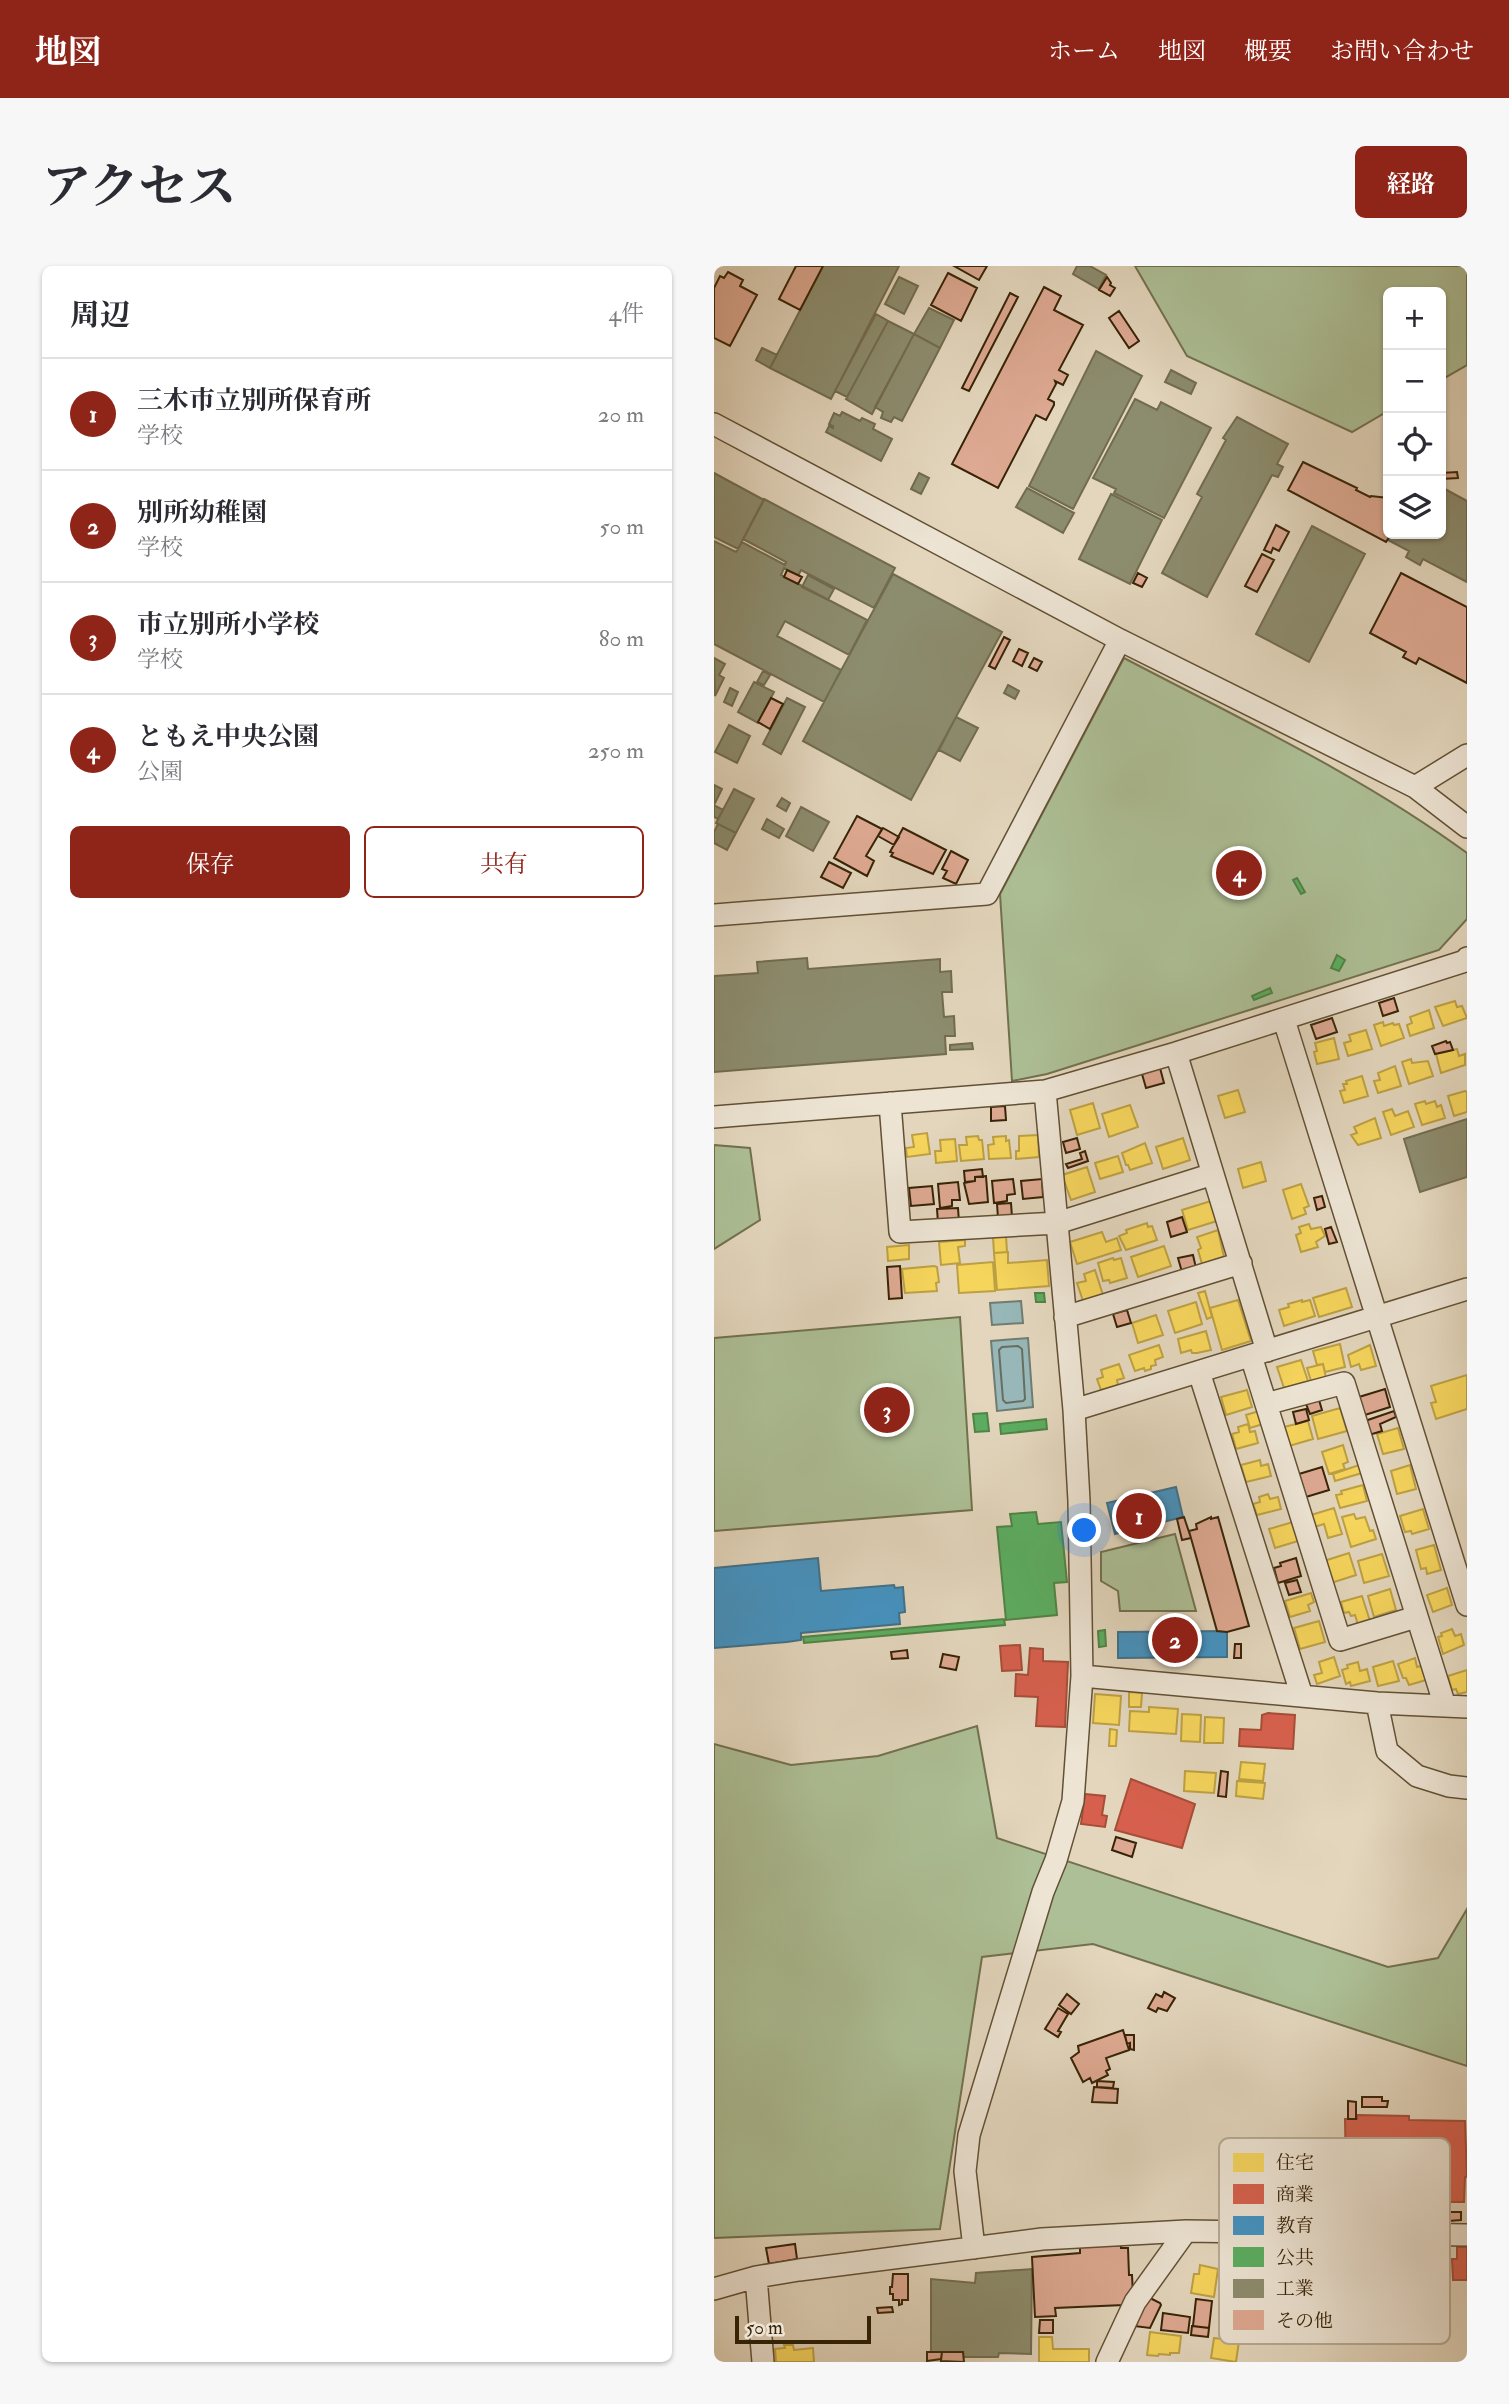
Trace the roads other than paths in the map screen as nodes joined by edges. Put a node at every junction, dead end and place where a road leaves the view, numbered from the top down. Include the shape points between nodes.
1 (714, 424) edge
2 (1120, 640) junction
3 (1467, 755) edge
4 (1415, 787) junction
5 (1467, 827) edge
6 (714, 915) edge
7 (1466, 963) edge
8 (1283, 1020) junction
9 (1176, 1053) junction
10 (1045, 1091) junction
11 (890, 1103) junction
12 (714, 1117) edge
13 (1213, 1174) junction
14 (1057, 1223) junction
15 (1241, 1263) junction
16 (1467, 1289) edge
17 (1065, 1317) junction
18 (1378, 1317) junction
19 (1259, 1353) junction
20 (1199, 1372) junction
21 (1266, 1404) junction
22 (1074, 1410) junction
23 (1458, 1539) edge
24 (1467, 1605) edge
25 (1416, 1617) junction
26 (1082, 1676) junction
27 (1302, 1696) junction
28 (1377, 1703) junction
29 (1444, 1706) junction
30 (1467, 1707) edge
31 (1467, 1788) edge
32 (1186, 2231) junction
33 (1219, 2231) edge
34 (974, 2248) junction
35 (756, 2277) junction
36 (714, 2289) edge
37 (763, 2362) edge
38 (1107, 2362) edge

1 - 2 street
2 - 4 street
2 - 6 street via 987,894
3 - 4 street
4 - 5 street
7 - 8 street
8 - 9 street
8 - 18 street
9 - 10 street
9 - 13 street
10 - 11 street
10 - 14 street
11 - 12 street
11 - 14 street via 900,1232
13 - 14 street
13 - 15 street
14 - 17 street
15 - 17 street
15 - 19 street
16 - 18 street
17 - 22 street
18 - 19 street
18 - 23 street
19 - 20 street
19 - 21 street
20 - 22 street
20 - 27 street
21 - 25 street via 1344,1383
21 - 25 street via 1340,1640
22 - 26 street
23 - 24 street
25 - 29 street
26 - 27 street
26 - 34 street via 1073,1801 969,2135 965,2171
27 - 28 street
28 - 29 street
28 - 31 street via 1387,1751 1416,1776
29 - 30 street
32 - 33 street
32 - 34 street via 1042,2239
32 - 38 street via 1135,2302
34 - 35 street
35 - 36 street
35 - 37 street

